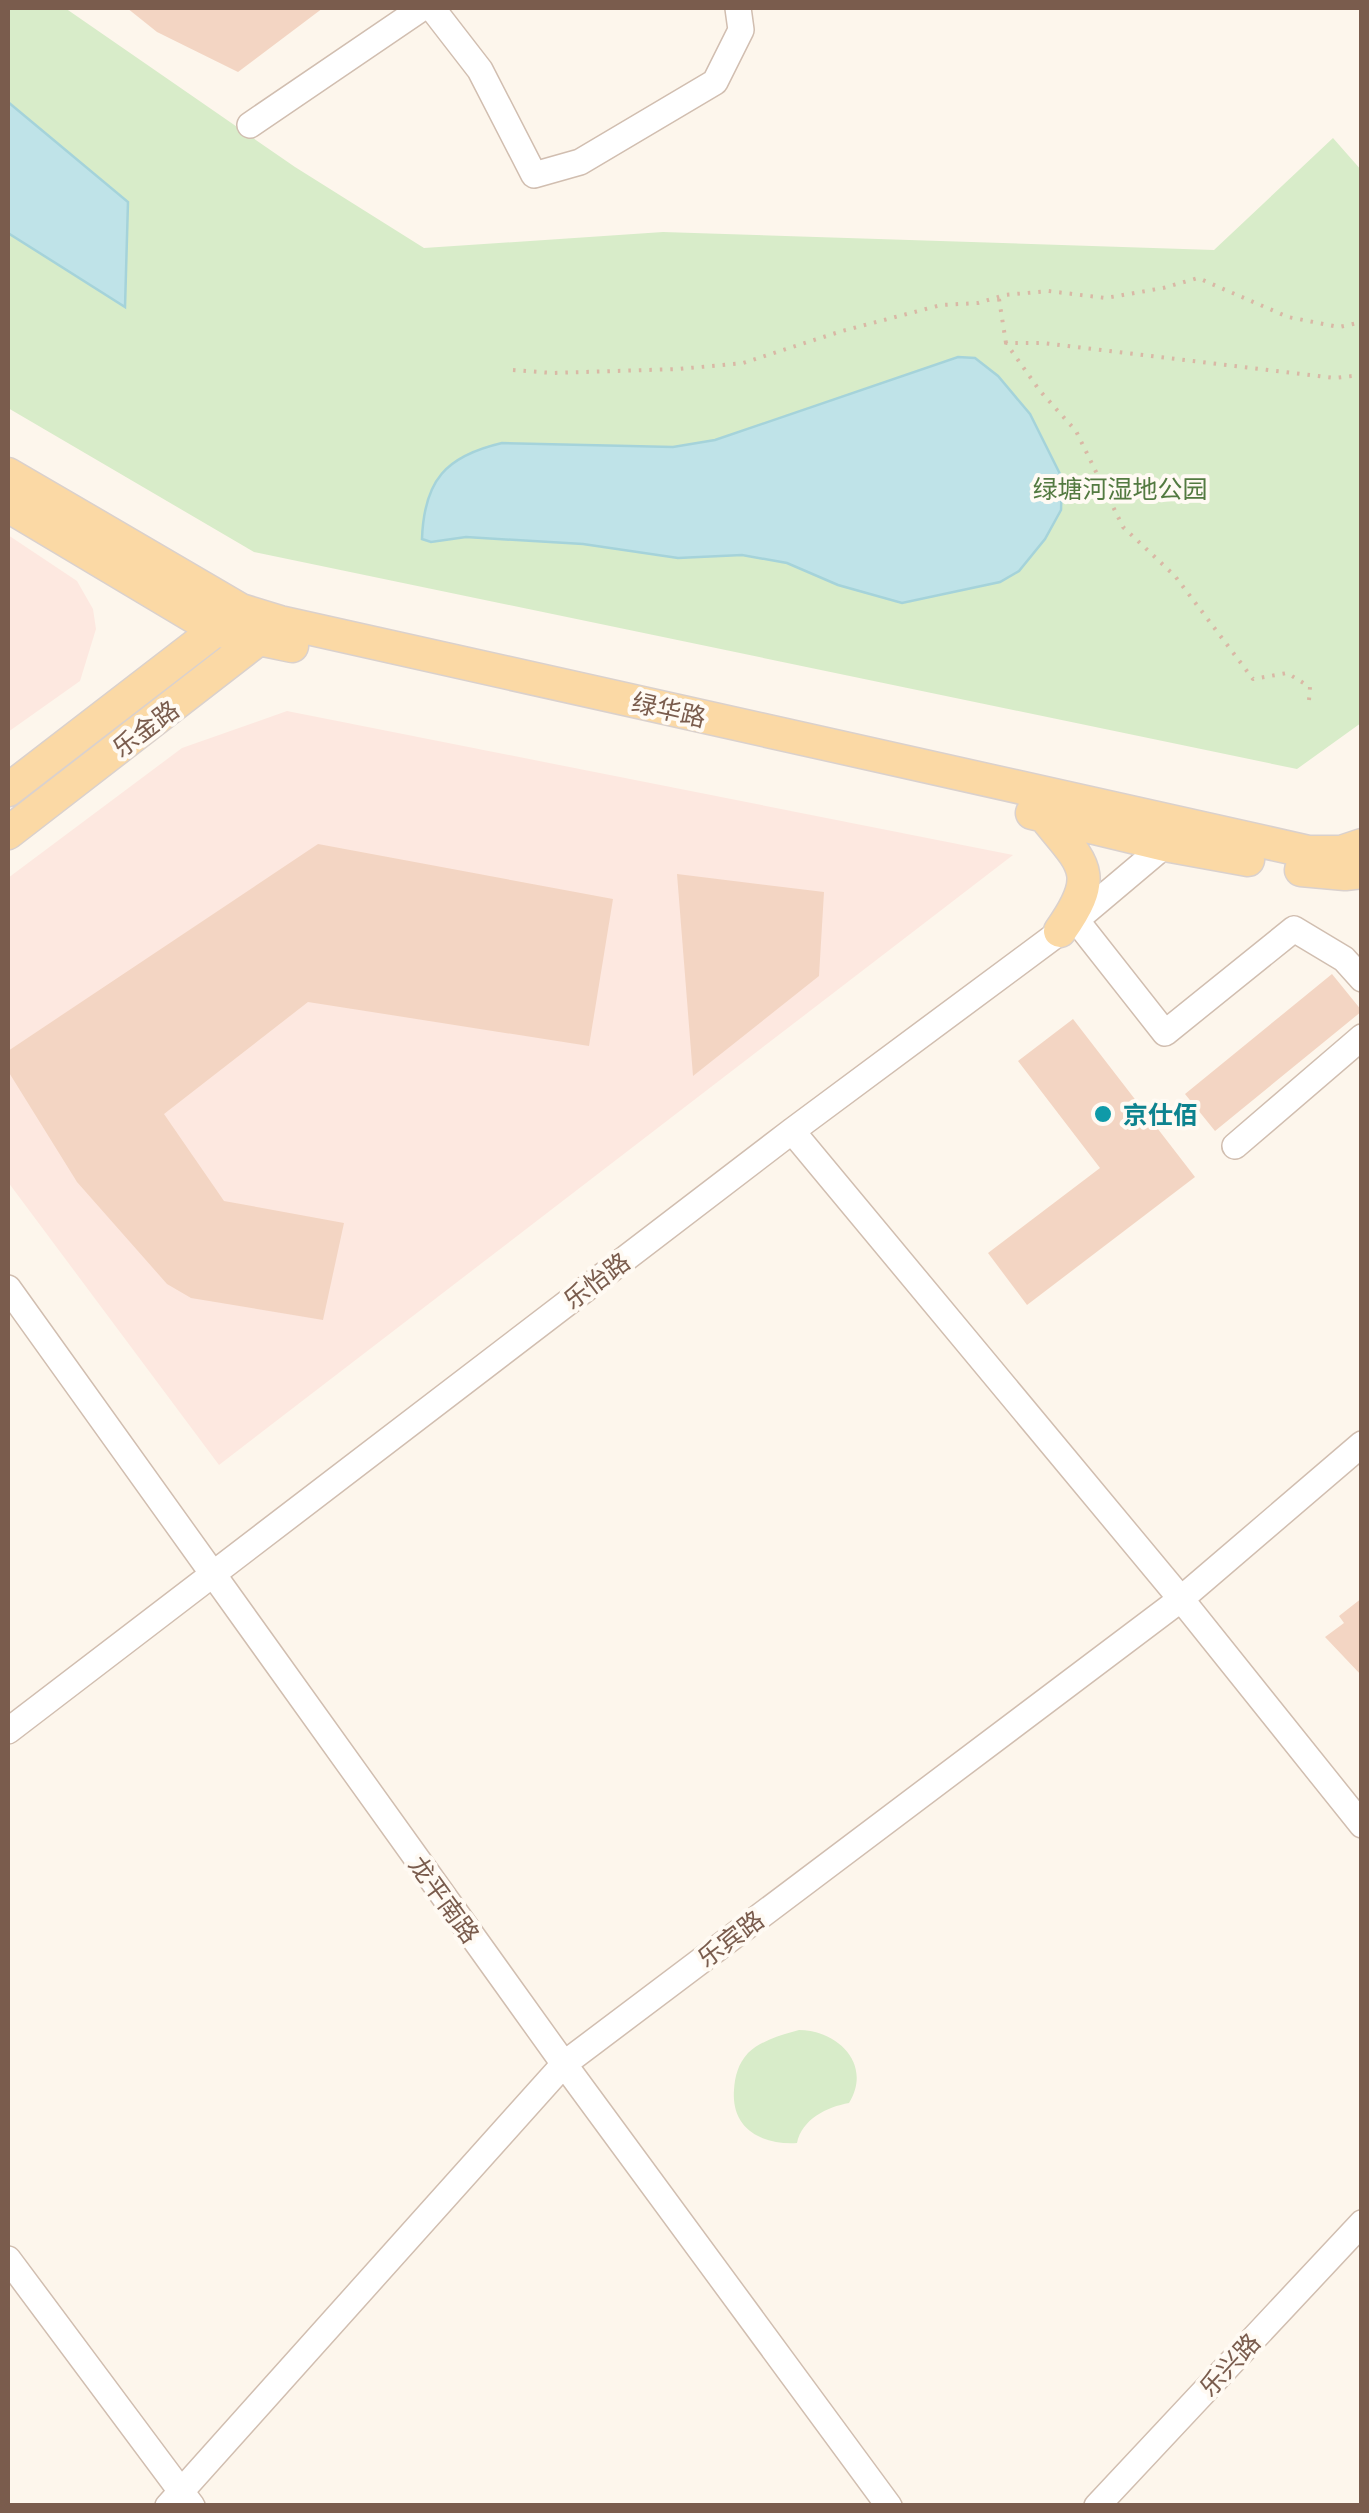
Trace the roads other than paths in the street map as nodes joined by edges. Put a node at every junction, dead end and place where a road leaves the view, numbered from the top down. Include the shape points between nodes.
1 (422, 8) edge
2 (432, 8) edge
3 (738, 8) edge
4 (250, 125) dead end
5 (8, 474) edge
6 (8, 506) edge
7 (229, 620) junction
8 (270, 630) junction
9 (8, 790) edge
10 (1044, 816) junction
11 (8, 832) edge
12 (1169, 834) junction
13 (1359, 862) edge
14 (1068, 926) junction
15 (1362, 979) edge
16 (1362, 1037) edge
17 (792, 1131) junction
18 (1234, 1146) dead end
19 (8, 1288) edge
20 (1362, 1444) edge
21 (211, 1574) junction
22 (1181, 1599) junction
23 (8, 1731) edge
24 (1362, 1825) edge
25 (564, 2064) junction
26 (1362, 2223) edge
27 (8, 2259) edge
28 (180, 2501) edge
29 (889, 2506) edge
30 (1098, 2506) edge

1 - 4 street
2 - 3 street via 480,70 534,175 580,162 715,82 741,30
5 - 7 main road, 绿华路
6 - 7 main road, 绿华路
7 - 8 main road, 绿华路
7 - 9 main road, 乐金路
8 - 10 main road, 绿华路
8 - 11 main road, 乐金路
8 - 12 main road, 绿华路
10 - 12 main road, 绿华路
10 - 14 main road via 1086,880
12 - 13 main road, 绿华路 via 1312,872
12 - 14 street, 乐怡路
14 - 15 street via 1165,1033 1294,929 1344,958
14 - 17 street, 乐怡路
16 - 18 street
17 - 21 street, 乐怡路
17 - 22 street
19 - 21 street, 龙平南路
20 - 22 street, 乐宾路
21 - 23 street, 乐怡路
21 - 25 street, 龙平南路
22 - 24 street
22 - 25 street, 乐宾路
25 - 28 street, 乐宾路
25 - 29 street, 龙平南路
26 - 30 street, 乐兴路
27 - 28 street

